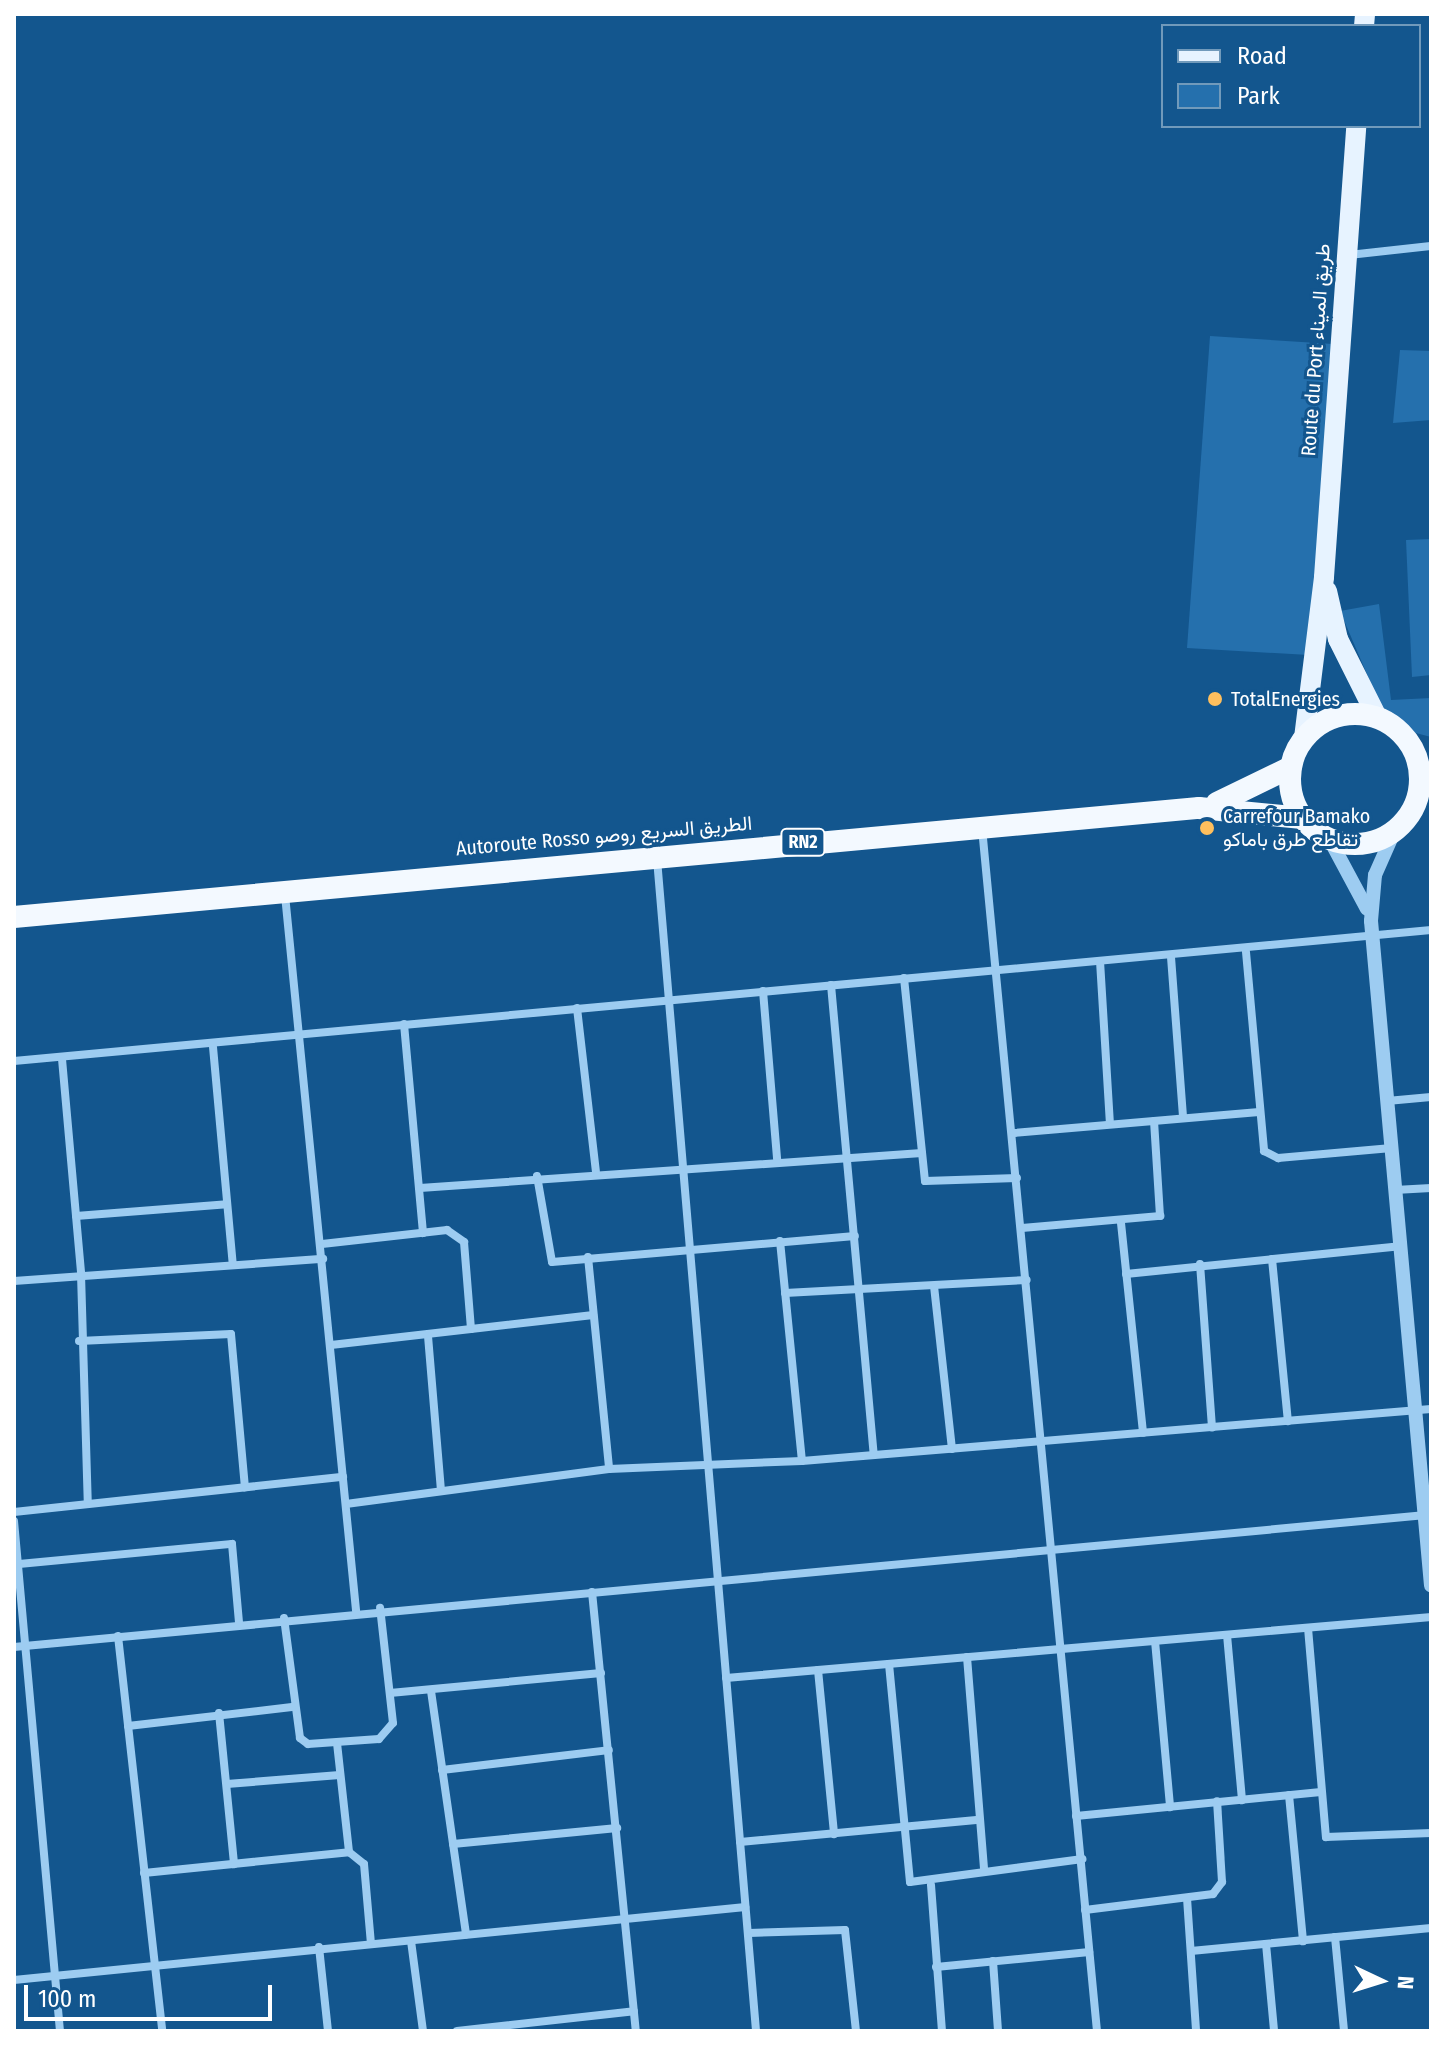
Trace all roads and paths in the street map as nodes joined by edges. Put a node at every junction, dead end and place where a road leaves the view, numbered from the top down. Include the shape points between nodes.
1 (1356, 128) edge
2 (1431, 246) edge
3 (1348, 255) junction
4 (1324, 577) junction
5 (1377, 717) junction
6 (1304, 738) junction
7 (1406, 738) junction
8 (1431, 746) edge
9 (1291, 767) junction
10 (1423, 801) edge
11 (1199, 808) junction
12 (1303, 818) junction
13 (982, 827) junction
14 (1394, 832) junction
15 (1330, 840) junction
16 (657, 854) junction
17 (284, 891) junction
18 (14, 917) edge
19 (1372, 928) junction
20 (1431, 930) edge
21 (1246, 952) junction
22 (1171, 957) junction
23 (1100, 961) junction
24 (999, 969) junction
25 (904, 978) junction
26 (831, 985) junction
27 (763, 991) junction
28 (668, 1000) junction
29 (577, 1008) junction
30 (404, 1024) junction
31 (303, 1036) junction
32 (213, 1047) junction
33 (62, 1059) junction
34 (14, 1061) edge
35 (1431, 1097) edge
36 (1387, 1101) junction
37 (1259, 1112) junction
38 (1183, 1118) junction
39 (1154, 1121) junction
40 (1110, 1124) junction
41 (1014, 1133) junction
42 (1392, 1148) junction
43 (922, 1153) junction
44 (846, 1157) junction
45 (777, 1159) junction
46 (683, 1165) junction
47 (596, 1171) junction
48 (537, 1176) junction
49 (1017, 1178) junction
50 (420, 1188) junction
51 (1431, 1188) edge
52 (1395, 1190) junction
53 (227, 1204) junction
54 (76, 1216) junction
55 (1121, 1223) junction
56 (1022, 1228) junction
57 (423, 1233) junction
58 (855, 1236) junction
59 (780, 1241) junction
60 (322, 1244) junction
61 (1400, 1246) junction
62 (690, 1248) junction
63 (588, 1257) junction
64 (323, 1259) junction
65 (1272, 1259) junction
66 (1200, 1264) junction
67 (233, 1265) junction
68 (81, 1274) junction
69 (1126, 1274) junction
70 (1027, 1280) junction
71 (14, 1281) edge
72 (934, 1286) junction
73 (860, 1290) junction
74 (785, 1293) junction
75 (593, 1315) junction
76 (471, 1329) junction
77 (428, 1336) junction
78 (79, 1341) junction
79 (331, 1345) junction
80 (1431, 1409) edge
81 (1415, 1410) junction
82 (1288, 1421) junction
83 (1212, 1428) junction
84 (1143, 1433) junction
85 (1042, 1441) junction
86 (952, 1449) junction
87 (874, 1455) junction
88 (802, 1461) junction
89 (705, 1462) junction
90 (609, 1469) junction
91 (343, 1477) junction
92 (245, 1487) junction
93 (441, 1490) junction
94 (88, 1504) junction
95 (346, 1504) junction
96 (14, 1512) edge
97 (1428, 1515) edge
98 (14, 1521) edge
99 (15, 1539) edge
100 (1052, 1550) junction
101 (19, 1564) junction
102 (718, 1582) junction
103 (1431, 1585) edge
104 (592, 1592) junction
105 (380, 1608) junction
106 (356, 1610) junction
107 (1431, 1617) edge
108 (284, 1618) junction
109 (239, 1623) junction
110 (1308, 1628) junction
111 (1227, 1635) junction
112 (118, 1636) junction
113 (1155, 1641) junction
114 (27, 1646) junction
115 (14, 1647) edge
116 (1061, 1649) junction
117 (967, 1657) junction
118 (889, 1664) junction
119 (818, 1670) junction
120 (601, 1673) junction
121 (726, 1678) junction
122 (431, 1691) junction
123 (390, 1693) junction
124 (292, 1707) junction
125 (219, 1713) junction
126 (128, 1726) junction
127 (337, 1743) junction
128 (609, 1750) junction
129 (442, 1770) junction
130 (340, 1775) junction
131 (227, 1784) junction
132 (1321, 1792) junction
133 (1289, 1795) junction
134 (1242, 1800) junction
135 (1217, 1801) junction
136 (1170, 1807) junction
137 (1076, 1816) junction
138 (979, 1820) junction
139 (617, 1828) junction
140 (904, 1828) junction
141 (1431, 1833) edge
142 (834, 1834) junction
143 (740, 1842) junction
144 (453, 1844) junction
145 (349, 1852) junction
146 (1082, 1859) junction
147 (234, 1864) junction
148 (984, 1870) junction
149 (144, 1873) junction
150 (931, 1885) junction
151 (1187, 1898) junction
152 (745, 1907) junction
153 (1085, 1910) junction
154 (627, 1916) junction
155 (1431, 1928) edge
156 (749, 1933) junction
157 (466, 1935) junction
158 (1335, 1937) junction
159 (411, 1941) junction
160 (1303, 1941) junction
161 (371, 1944) junction
162 (1266, 1944) junction
163 (319, 1947) junction
164 (1191, 1951) junction
165 (1089, 1952) junction
166 (993, 1961) junction
167 (154, 1965) junction
168 (936, 1967) junction
169 (55, 1976) junction
170 (14, 1980) edge
171 (634, 2011) junction
172 (60, 2031) edge
173 (162, 2031) edge
174 (328, 2031) edge
175 (423, 2031) edge
176 (457, 2031) edge
177 (636, 2031) edge
178 (756, 2031) edge
179 (856, 2031) edge
180 (942, 2031) edge
181 (998, 2031) edge
182 (1097, 2031) edge
183 (1196, 2031) edge
184 (1274, 2031) edge
185 (1344, 2031) edge

1 - 3 main road, Route du Port طريق الميناء
2 - 3 street
3 - 4 main road, Route du Port طريق الميناء
4 - 5 main road, Route du Port طريق الميناء via 1338,639
4 - 6 main road, Route du Port طريق الميناء
5 - 6 highway via 1337,716
5 - 7 highway
6 - 9 highway
7 - 8 highway
7 - 10 highway via 1420,774
9 - 11 highway, Autoroute Rosso الطريق السريع روصو / RN2
9 - 12 highway
10 - 14 highway
11 - 12 highway, Autoroute Rosso الطريق السريع روصو / RN2
11 - 13 highway, Autoroute Rosso الطريق السريع روصو / RN2
12 - 15 highway
13 - 16 highway, Autoroute Rosso الطريق السريع روصو / RN2
13 - 24 street
14 - 15 highway via 1358,844
14 - 19 street via 1375,875
15 - 19 street
16 - 17 highway, Autoroute Rosso الطريق السريع روصو / RN2
16 - 28 street
17 - 18 highway, Autoroute Rosso الطريق السريع روصو / RN2
17 - 31 street
19 - 20 street
19 - 21 street
19 - 36 street
21 - 22 street
21 - 37 street
22 - 23 street
22 - 38 street
23 - 24 street
23 - 40 street
24 - 25 street
24 - 41 street
25 - 26 street
25 - 43 street
26 - 27 street
26 - 44 street
27 - 28 street
27 - 45 street
28 - 29 street
28 - 46 street
29 - 30 street
29 - 47 street
30 - 31 street
30 - 50 street
31 - 32 street
31 - 60 street
32 - 33 street
32 - 53 street
33 - 34 street
33 - 54 street
35 - 36 street
36 - 42 street
37 - 38 street
37 - 42 street via 1270,1158
38 - 39 street
39 - 40 street
39 - 55 street via 1163,1208 1156,1219
40 - 41 street
41 - 49 street
42 - 52 street
43 - 44 street
43 - 49 street via 931,1185
44 - 45 street
44 - 58 street
45 - 46 street
46 - 47 street
46 - 62 street
47 - 48 street
48 - 50 street
48 - 63 street via 546,1259
49 - 56 street
50 - 57 street
51 - 52 street
52 - 61 street
53 - 54 street
53 - 67 street
54 - 68 street
55 - 56 street
55 - 69 street
56 - 70 street
57 - 60 street
57 - 76 street via 447,1230 464,1242
58 - 59 street
58 - 73 street
59 - 62 street
59 - 74 street
60 - 64 street
61 - 65 street
61 - 81 street
62 - 63 street
62 - 89 street
63 - 75 street
64 - 67 street
64 - 79 street
65 - 66 street
65 - 82 street
66 - 69 street
66 - 83 street
67 - 68 street
68 - 71 street
68 - 78 street
69 - 84 street
70 - 72 street
70 - 85 street
72 - 73 street
72 - 86 street
73 - 74 street
73 - 87 street
74 - 88 street
75 - 76 street
75 - 90 street
76 - 77 street
77 - 79 street
77 - 93 street
78 - 92 street via 231,1334
78 - 94 street
79 - 91 street
80 - 81 street
81 - 82 street
81 - 97 street
82 - 83 street
83 - 84 street
84 - 85 street
85 - 86 street
85 - 100 street
86 - 87 street
87 - 88 street
88 - 89 street
89 - 90 street
89 - 102 street
90 - 93 street
91 - 92 street
91 - 95 street
92 - 94 street
93 - 95 street
94 - 96 street
95 - 106 street
97 - 100 street
97 - 103 street
98 - 99 street
99 - 101 street
100 - 102 street
100 - 116 street
101 - 109 street via 232,1544
101 - 114 street
102 - 104 street
102 - 121 street
104 - 105 street
104 - 120 street
105 - 106 street
105 - 123 street
106 - 108 street
107 - 110 street
108 - 109 street
108 - 124 street
109 - 112 street
110 - 111 street
110 - 132 street
111 - 113 street
111 - 134 street
112 - 114 street
112 - 126 street
113 - 116 street
113 - 136 street
114 - 115 street
114 - 169 street
116 - 117 street
116 - 137 street
117 - 118 street
117 - 138 street
118 - 119 street
118 - 140 street
119 - 121 street
119 - 142 street
120 - 122 street
120 - 128 street
121 - 143 street
122 - 123 street
122 - 129 street
123 - 127 street via 386,1736
124 - 125 street
124 - 127 street via 300,1738
125 - 126 street
125 - 131 street
126 - 149 street
127 - 130 street
128 - 129 street
128 - 139 street
129 - 144 street
130 - 131 street
130 - 145 street
131 - 147 street
132 - 133 street
132 - 141 street via 1331,1840
133 - 134 street
133 - 160 street
134 - 135 street
135 - 136 street
135 - 151 street via 1222,1882 1213,1894
136 - 137 street
137 - 146 street
138 - 140 street
138 - 148 street
139 - 144 street
139 - 154 street
140 - 142 street
140 - 150 street via 910,1882
142 - 143 street
143 - 152 street
144 - 157 street
145 - 147 street
145 - 161 street via 364,1864
146 - 148 street
146 - 153 street
147 - 149 street
148 - 150 street
149 - 167 street
150 - 168 street
151 - 153 street
151 - 164 street
152 - 154 street
152 - 156 street
153 - 165 street
154 - 157 street
154 - 171 street
155 - 158 street
156 - 178 street
156 - 179 street via 845,1930
157 - 159 street
158 - 160 street
158 - 185 street
159 - 161 street
159 - 175 street
160 - 162 street
161 - 163 street
162 - 164 street
162 - 184 street
163 - 167 street
163 - 174 street
164 - 183 street
165 - 166 street
165 - 182 street
166 - 168 street
166 - 181 street
167 - 169 street
167 - 173 street
168 - 180 street
169 - 170 street
169 - 172 street
171 - 176 street
171 - 177 street

